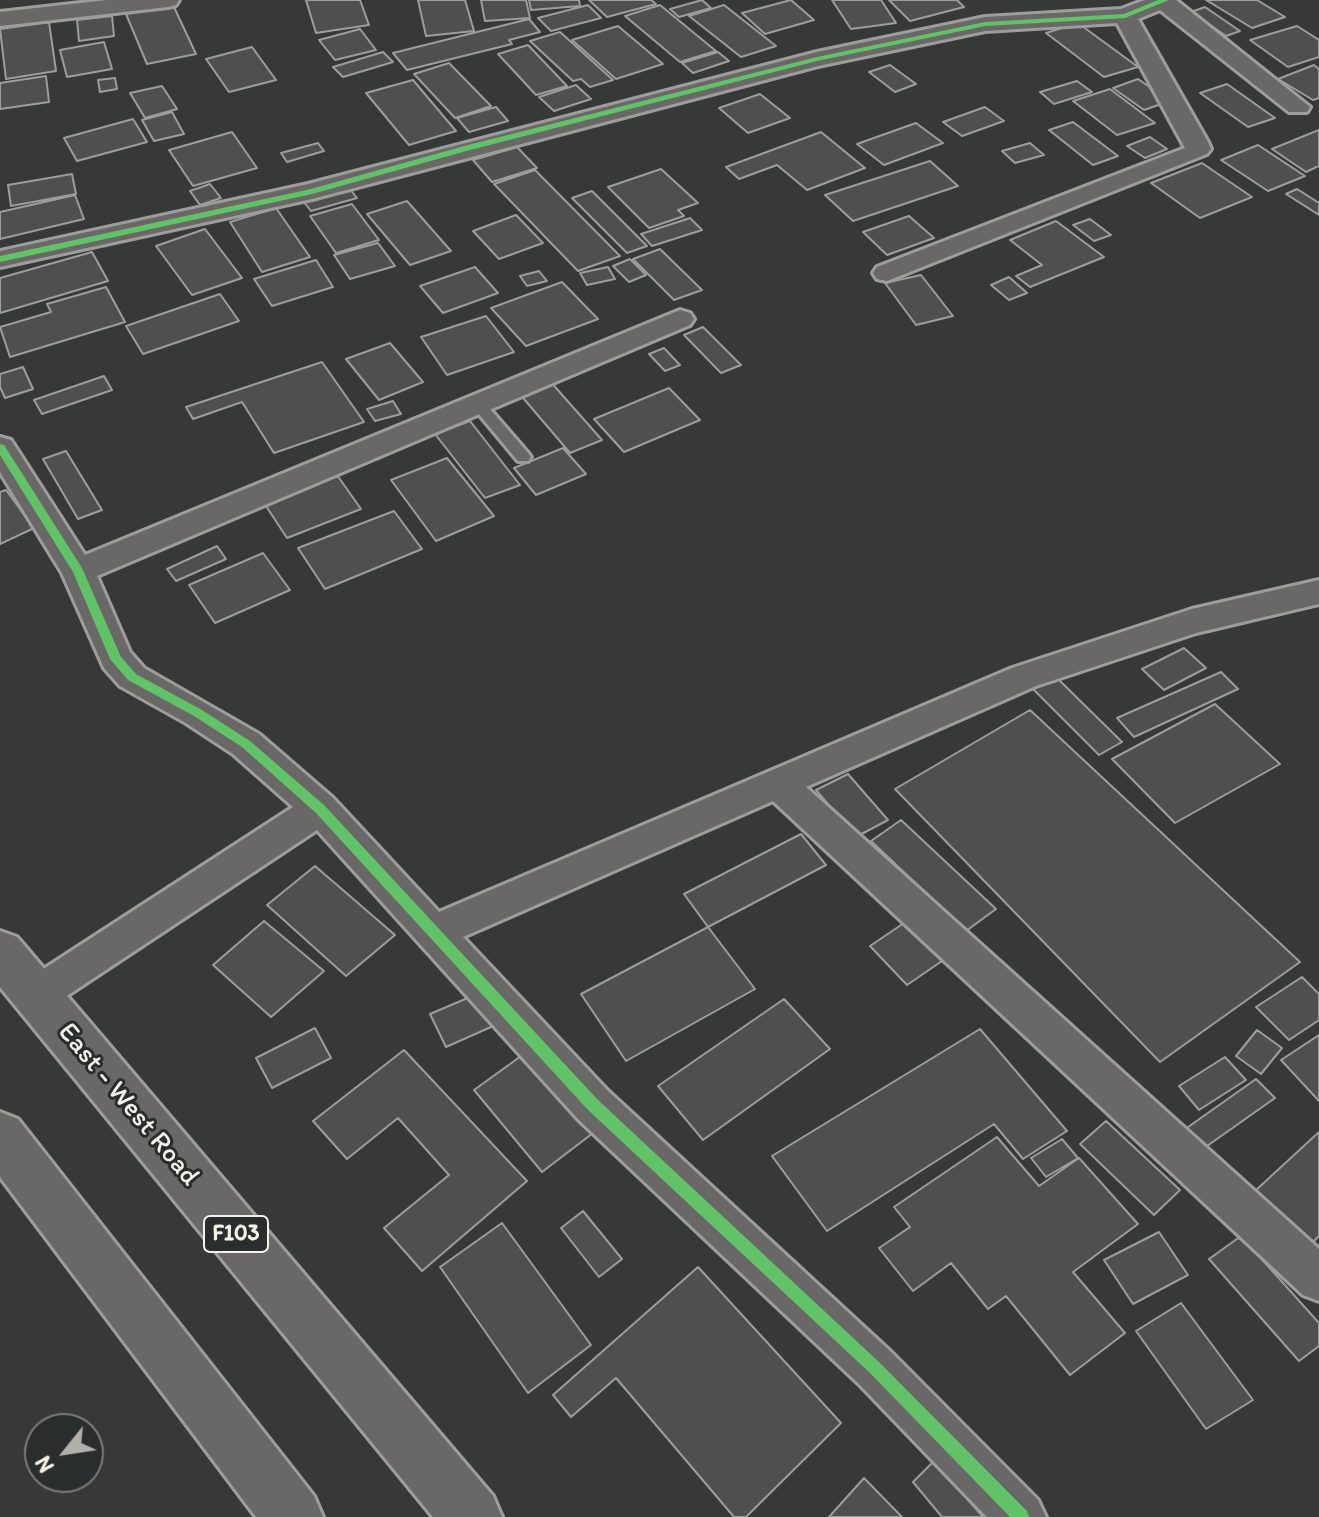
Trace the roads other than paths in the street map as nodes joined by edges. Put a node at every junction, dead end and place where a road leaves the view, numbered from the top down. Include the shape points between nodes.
1 (168, 0) edge
2 (1164, 0) edge
3 (1125, 16) junction
4 (0, 19) edge
5 (1298, 107) dead end
6 (0, 259) edge
7 (887, 273) dead end
8 (680, 319) dead end
9 (478, 404) junction
10 (0, 447) edge
11 (523, 457) dead end
12 (78, 571) junction
13 (1319, 592) edge
14 (776, 782) junction
15 (320, 809) junction
16 (435, 931) junction
17 (0, 952) edge
18 (36, 995) junction
19 (0, 1136) edge
20 (1319, 1279) edge
21 (293, 1517) edge
22 (472, 1517) edge
23 (1021, 1517) edge

1 - 4 street
2 - 3 street
2 - 5 street
3 - 6 street via 985,24 915,37 312,191
3 - 7 street via 1198,149
8 - 9 street
9 - 11 lane
9 - 12 street
10 - 12 street
12 - 15 street via 116,659 132,677 246,744
13 - 14 street via 1192,621 1077,657
14 - 16 street
14 - 20 street
15 - 16 street
15 - 18 street
16 - 23 street via 593,1105 875,1368
17 - 18 main road, East - West Road / F103
18 - 22 main road, East - West Road / F103
19 - 21 main road

